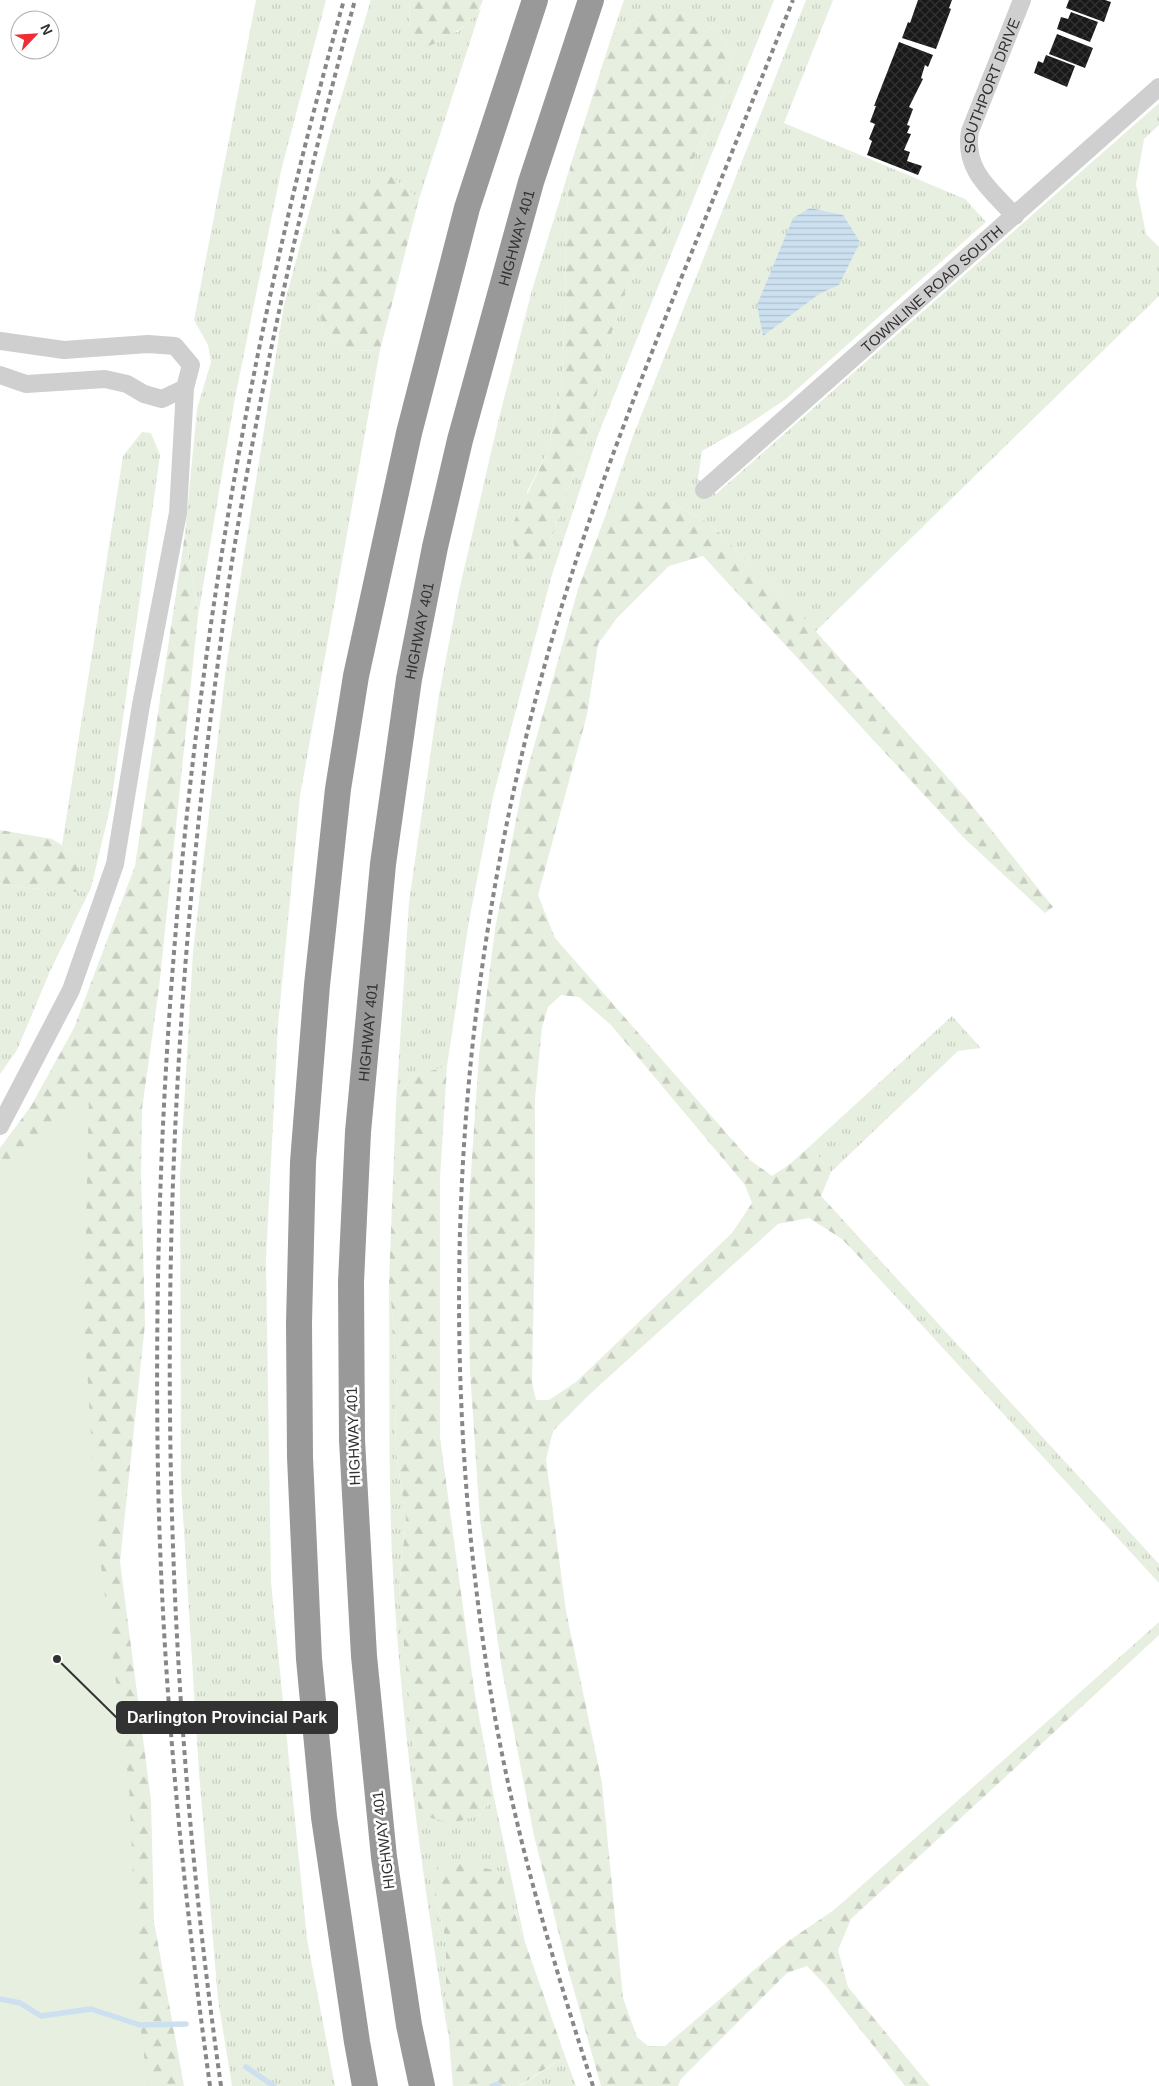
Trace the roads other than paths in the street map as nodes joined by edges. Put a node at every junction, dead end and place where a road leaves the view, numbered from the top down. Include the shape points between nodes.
1 (535, 0) edge
2 (591, 0) edge
3 (1022, 0) edge
4 (1159, 87) edge
5 (1015, 216) junction
6 (0, 341) edge
7 (0, 375) edge
8 (185, 388) junction
9 (704, 490) dead end
10 (0, 1126) edge
11 (365, 2086) edge
12 (422, 2086) edge

1 - 11 highway via 467,208 409,433 356,676 338,789 317,975 303,1162 299,1323 301,1486 309,1659 324,1817
2 - 12 highway, HIGHWAY 401 via 531,182 434,547 409,679 383,864 358,1132 351,1282 352,1440 364,1656 384,1857 409,2025
3 - 5 street, SOUTHPORT DRIVE via 967,143 969,159 979,177
4 - 5 street, TOWNLINE ROAD SOUTH
5 - 9 street, TOWNLINE ROAD SOUTH
6 - 8 street via 64,350 148,344 174,346 191,364
7 - 8 street via 26,384 105,379 127,384 162,399
8 - 10 street via 178,513 115,864 71,990

